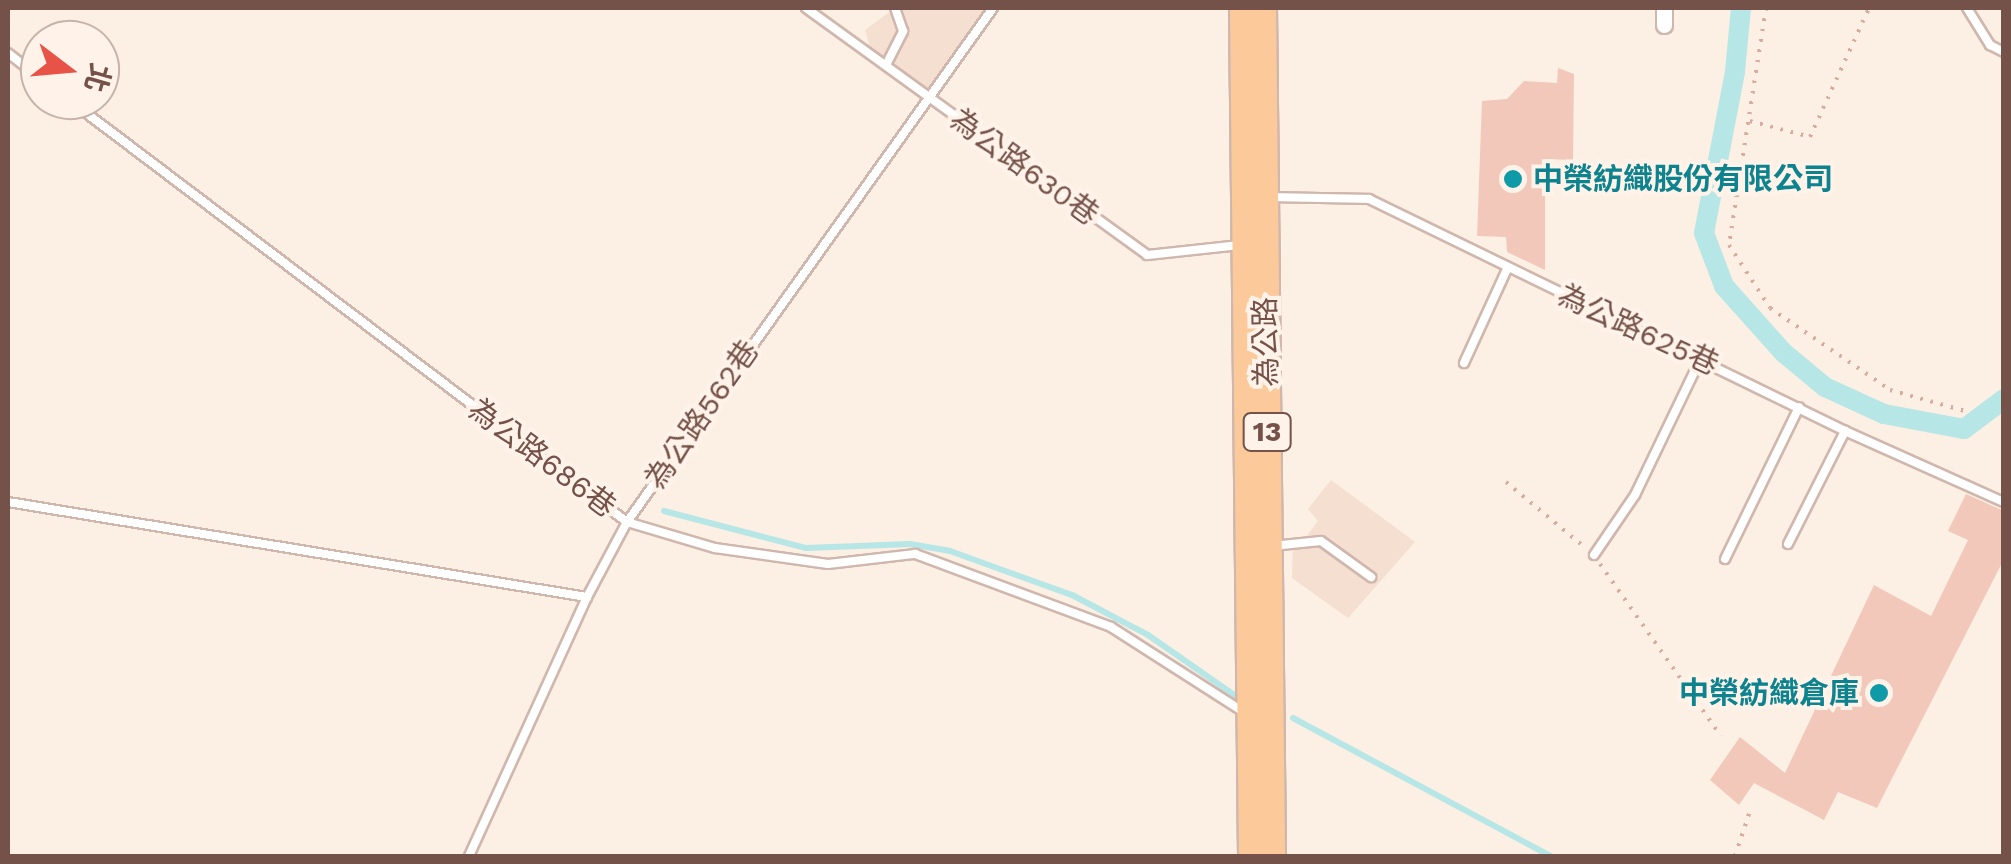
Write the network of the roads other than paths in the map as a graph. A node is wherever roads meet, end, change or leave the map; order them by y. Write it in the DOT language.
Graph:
graph roads {
  1 [pos="806,8"];
  2 [pos="895,8"];
  3 [pos="993,8"];
  4 [pos="1242,8"];
  5 [pos="1262,8"];
  6 [pos="1664,8"];
  7 [pos="1967,8"];
  8 [pos="1664,25"];
  9 [pos="2004,52"];
  10 [pos="886,64"];
  11 [pos="927,97"];
  12 [pos="95,120"];
  13 [pos="1255,196"];
  14 [pos="1254,244"];
  15 [pos="1508,269"];
  16 [pos="1700,360"];
  17 [pos="1464,363"];
  18 [pos="1799,407"];
  19 [pos="1845,431"];
  20 [pos="8,502"];
  21 [pos="2004,502"];
  22 [pos="626,522"];
  23 [pos="1788,544"];
  24 [pos="1268,546"];
  25 [pos="1594,556"];
  26 [pos="1725,559"];
  27 [pos="1370,577"];
  28 [pos="587,597"];
  29 [pos="1260,717"];
  30 [pos="469,856"];
  31 [pos="1251,856"];
  32 [pos="1272,856"];
  1 -- 10 [label="lane, 為公路630巷"];
  2 -- 10 [label="lane"];
  3 -- 11 [label="lane, 為公路562巷"];
  4 -- 13 [label="main road, 為公路 / 13"];
  5 -- 13 [label="main road, 為公路 / 13"];
  6 -- 8 [label="street"];
  7 -- 9 [label="lane"];
  10 -- 11 [label="lane, 為公路630巷"];
  11 -- 14 [label="lane, 為公路630巷"];
  11 -- 22 [label="lane, 為公路562巷"];
  12 -- 22 [label="lane, 為公路686巷"];
  13 -- 14 [label="main road, 為公路 / 13"];
  13 -- 15 [label="lane, 為公路625巷"];
  14 -- 24 [label="main road, 為公路 / 13"];
  14 -- 29 [label="main road, 為公路 / 13"];
  15 -- 16 [label="lane, 為公路625巷"];
  15 -- 17 [label="lane"];
  16 -- 18 [label="lane, 為公路625巷"];
  16 -- 25 [label="lane"];
  18 -- 19 [label="lane, 為公路625巷"];
  18 -- 26 [label="lane"];
  19 -- 21 [label="lane, 為公路625巷"];
  19 -- 23 [label="lane"];
  20 -- 28 [label="lane"];
  22 -- 28 [label="lane, 為公路562巷"];
  22 -- 29 [label="lane, 為公路686巷"];
  24 -- 27 [label="lane"];
  24 -- 29 [label="main road, 為公路 / 13"];
  28 -- 30 [label="lane, 為公路562巷"];
  29 -- 31 [label="main road, 為公路 / 13"];
  29 -- 32 [label="main road, 為公路 / 13"];
}
